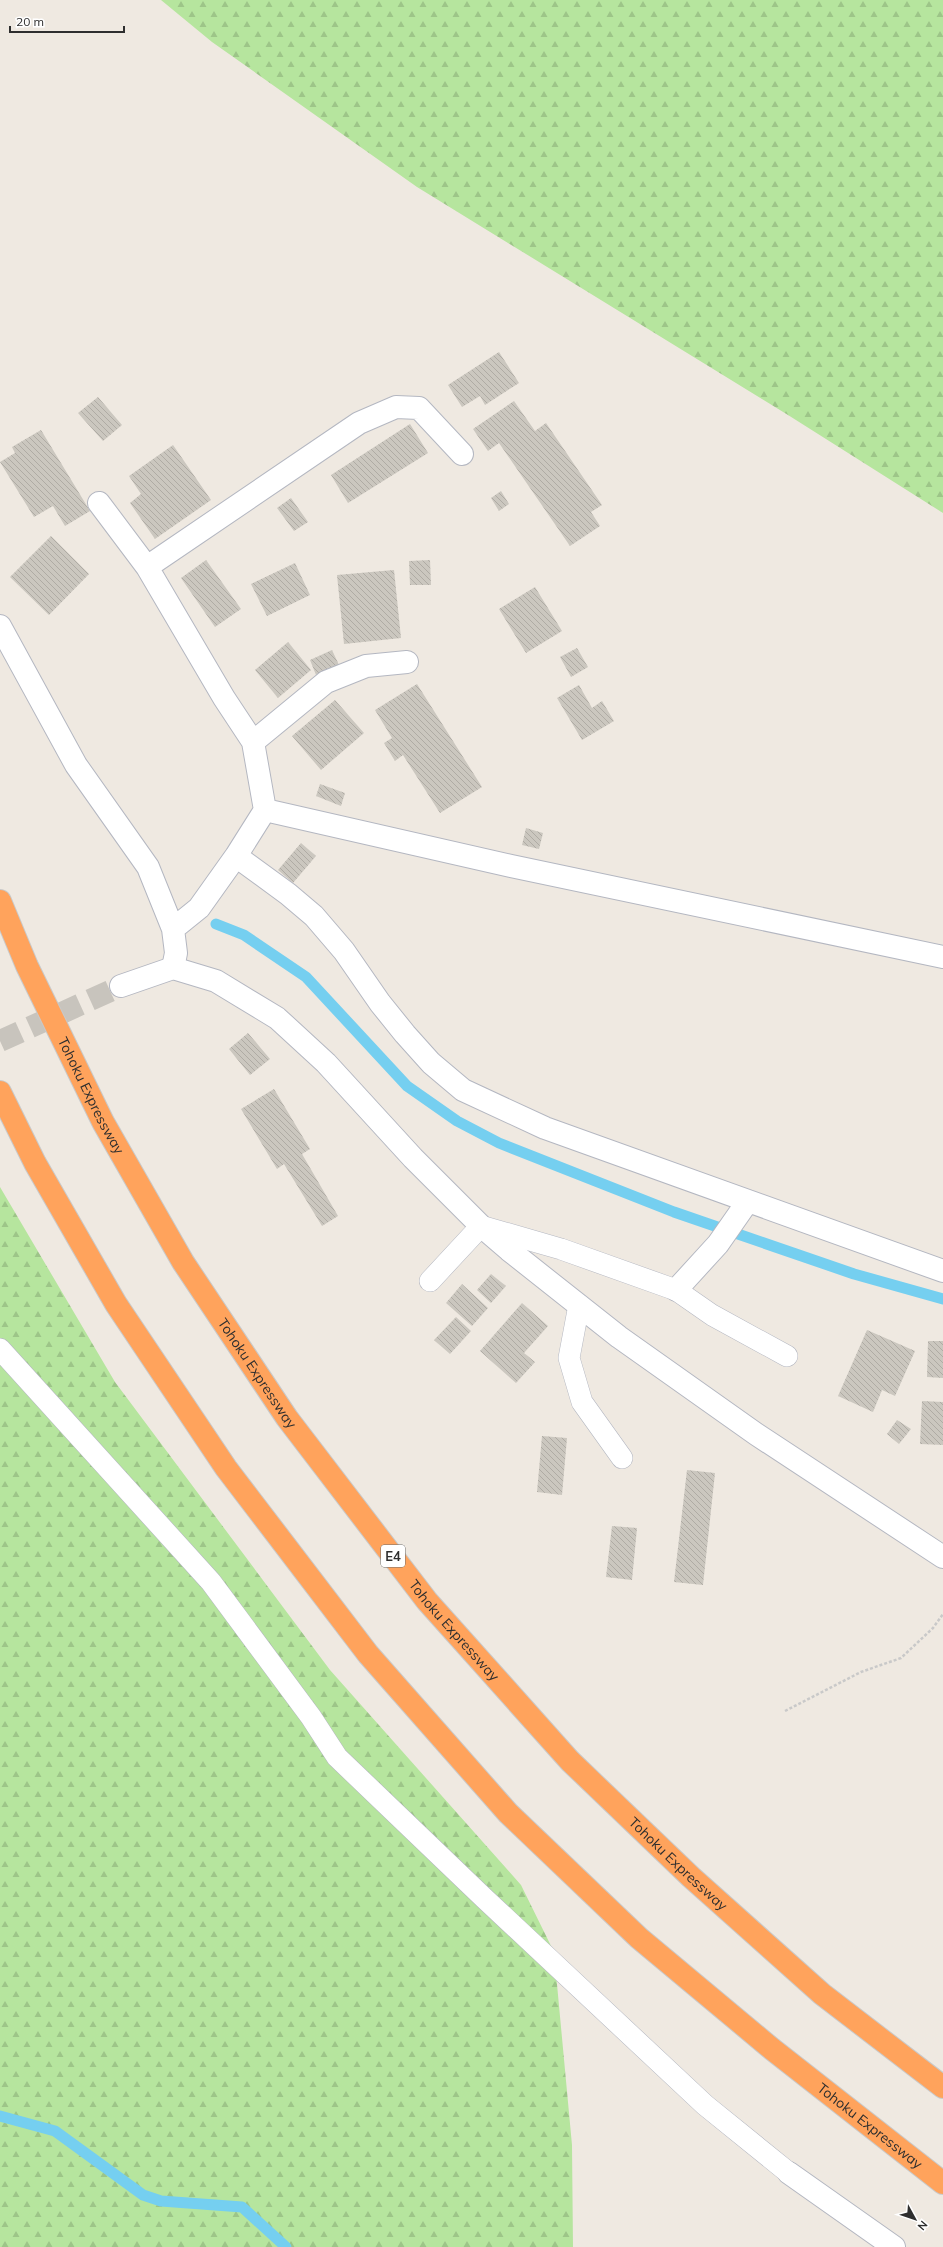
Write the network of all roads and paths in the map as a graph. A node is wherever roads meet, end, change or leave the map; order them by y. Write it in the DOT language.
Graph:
graph roads {
  1 [pos="462,454"];
  2 [pos="99,502"];
  3 [pos="147,566"];
  4 [pos="0,626"];
  5 [pos="407,662"];
  6 [pos="253,742"];
  7 [pos="265,810"];
  8 [pos="236,856"];
  9 [pos="0,901"];
  10 [pos="173,929"];
  11 [pos="943,957"];
  12 [pos="173,968"];
  13 [pos="121,986"];
  14 [pos="0,1092"];
  15 [pos="748,1201"];
  16 [pos="481,1226"];
  17 [pos="943,1271"];
  18 [pos="430,1281"];
  19 [pos="676,1290"];
  20 [pos="579,1305"];
  21 [pos="0,1349"];
  22 [pos="787,1356"];
  23 [pos="622,1458"];
  24 [pos="943,1557"];
  25 [pos="943,1614"];
  26 [pos="785,1711"];
  27 [pos="943,2087"];
  28 [pos="789,2173"];
  29 [pos="943,2183"];
  30 [pos="894,2247"];
  1 -- 3 [label="street"];
  2 -- 3 [label="street"];
  3 -- 6 [label="street"];
  4 -- 10 [label="street"];
  5 -- 6 [label="street"];
  6 -- 7 [label="street"];
  7 -- 8 [label="street"];
  7 -- 11 [label="street"];
  8 -- 10 [label="street"];
  8 -- 15 [label="street"];
  9 -- 27 [label="highway, Tohoku Expressway / E4"];
  10 -- 12 [label="street"];
  12 -- 13 [label="street"];
  12 -- 16 [label="street"];
  14 -- 29 [label="highway, Tohoku Expressway"];
  15 -- 17 [label="street"];
  15 -- 19 [label="street"];
  16 -- 18 [label="lane"];
  16 -- 19 [label="lane"];
  16 -- 20 [label="street"];
  19 -- 22 [label="lane"];
  20 -- 23 [label="lane"];
  20 -- 24 [label="street"];
  21 -- 28 [label="lane"];
  25 -- 26 [label="path"];
  28 -- 30 [label="street"];
}
